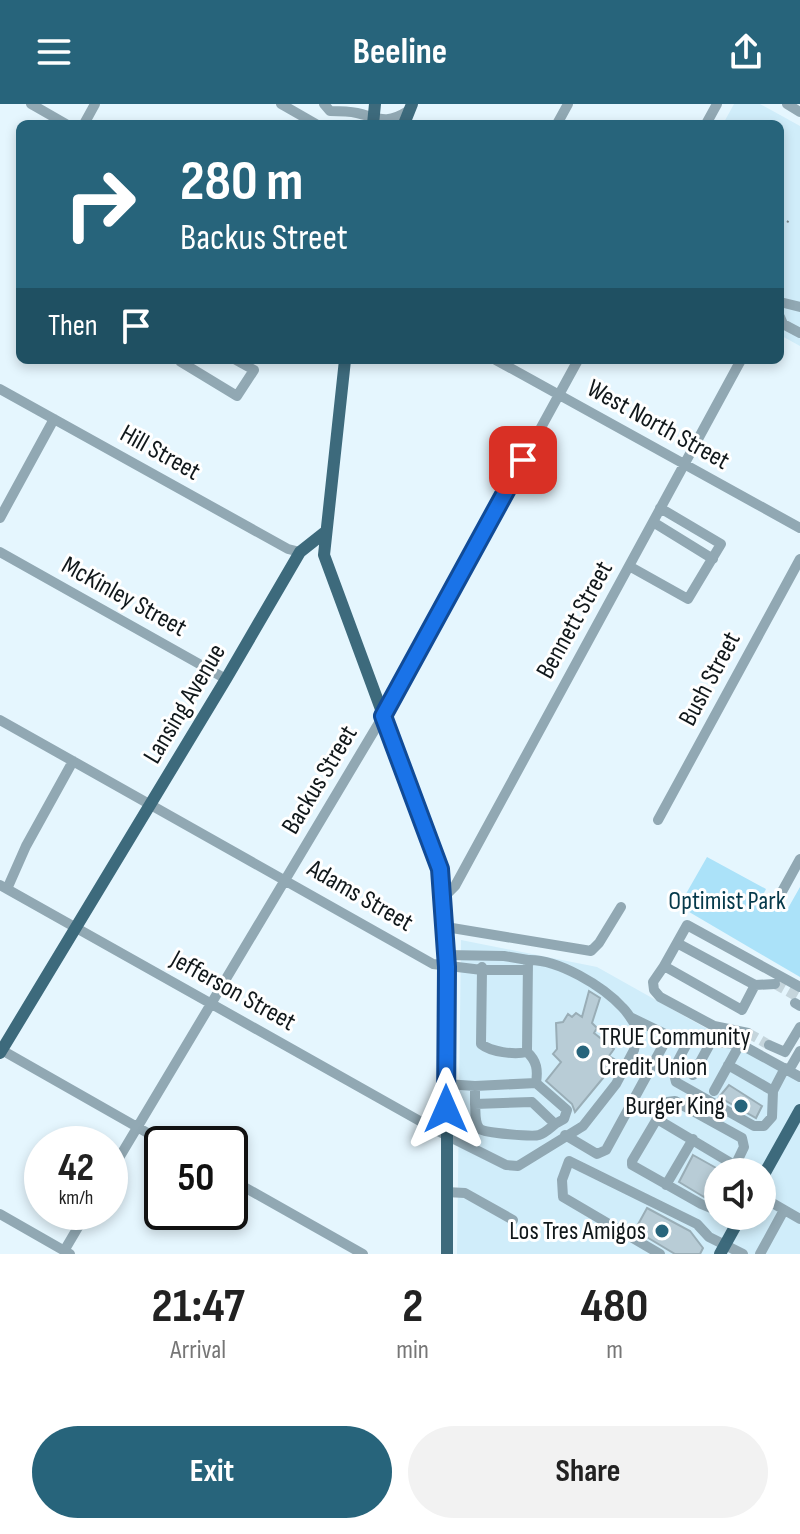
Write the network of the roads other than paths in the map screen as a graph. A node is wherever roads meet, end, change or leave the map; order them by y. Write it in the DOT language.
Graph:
graph roads {
  1 [pos="31,104"];
  2 [pos="281,104"];
  3 [pos="324,104"];
  4 [pos="787,104"];
  5 [pos="349,108"];
  6 [pos="800,112"];
  7 [pos="408,113"];
  8 [pos="59,120"];
  9 [pos="309,120"];
  10 [pos="370,120"];
  11 [pos="388,120"];
  12 [pos="184,364"];
  13 [pos="243,364"];
  14 [pos="345,364"];
  15 [pos="503,364"];
  16 [pos="576,364"];
  17 [pos="739,364"];
  18 [pos="0,389"];
  19 [pos="559,395"];
  20 [pos="54,419"];
  21 [pos="685,464"];
  22 [pos="660,508"];
  23 [pos="0,518"];
  24 [pos="653,522"];
  25 [pos="800,528"];
  26 [pos="324,533"];
  27 [pos="0,552"];
  28 [pos="300,552"];
  29 [pos="713,559"];
  30 [pos="800,559"];
  31 [pos="629,566"];
  32 [pos="226,679"];
  33 [pos="383,716"];
  34 [pos="0,720"];
  35 [pos="73,761"];
  36 [pos="150,804"];
  37 [pos="658,820"];
  38 [pos="800,859"];
  39 [pos="286,879"];
  40 [pos="4,887"];
  41 [pos="444,897"];
  42 [pos="779,897"];
  43 [pos="621,907"];
  44 [pos="75,926"];
  45 [pos="446,927"];
  46 [pos="677,943"];
  47 [pos="483,957"];
  48 [pos="750,959"];
  49 [pos="447,961"];
  50 [pos="528,965"];
  51 [pos="662,969"];
  52 [pos="482,970"];
  53 [pos="741,977"];
  54 [pos="799,998"];
  55 [pos="211,1004"];
  56 [pos="629,1016"];
  57 [pos="800,1018"];
  58 [pos="800,1027"];
  59 [pos="750,1031"];
  60 [pos="711,1042"];
  61 [pos="740,1044"];
  62 [pos="1,1051"];
  63 [pos="800,1051"];
  64 [pos="527,1052"];
  65 [pos="728,1065"];
  66 [pos="787,1069"];
  67 [pos="693,1075"];
  68 [pos="800,1077"];
  69 [pos="536,1083"];
  70 [pos="446,1084"];
  71 [pos="475,1086"];
  72 [pos="714,1091"];
  73 [pos="773,1091"];
  74 [pos="475,1104"];
  75 [pos="800,1110"];
  76 [pos="657,1119"];
  77 [pos="555,1124"];
  78 [pos="137,1127"];
  79 [pos="144,1131"];
  80 [pos="446,1133"];
  81 [pos="565,1135"];
  82 [pos="693,1139"];
  83 [pos="128,1142"];
  84 [pos="721,1158"];
  85 [pos="741,1158"];
  86 [pos="773,1158"];
  87 [pos="666,1185"];
  88 [pos="248,1189"];
  89 [pos="446,1192"];
  90 [pos="704,1201"];
  91 [pos="776,1205"];
  92 [pos="784,1210"];
  93 [pos="0,1214"];
  94 [pos="800,1219"];
  95 [pos="513,1220"];
  96 [pos="78,1230"];
  97 [pos="730,1230"];
  98 [pos="723,1249"];
  99 [pos="67,1252"];
  100 [pos="363,1254"];
  101 [pos="447,1254"];
  102 [pos="660,1254"];
  103 [pos="743,1254"];
  104 [pos="760,1254"];
  1 -- 8 [label="street"];
  2 -- 9 [label="street"];
  3 -- 5 [label="street"];
  4 -- 6 [label="street"];
  5 -- 10 [label="street"];
  7 -- 11 [label="street"];
  12 -- 13 [label="street"];
  14 -- 26 [label="main road"];
  15 -- 19 [label="street, West North Street"];
  16 -- 19 [label="street, Backus Street"];
  17 -- 21 [label="street, Bennett Street"];
  18 -- 20 [label="street, Hill Street"];
  19 -- 21 [label="street, West North Street"];
  19 -- 33 [label="street, Backus Street"];
  20 -- 23 [label="street"];
  20 -- 28 [label="street, Hill Street"];
  21 -- 22 [label="street, Bennett Street"];
  21 -- 25 [label="street, West North Street"];
  22 -- 24 [label="street, Bennett Street"];
  22 -- 29 [label="street"];
  24 -- 29 [label="street"];
  24 -- 31 [label="street, Bennett Street"];
  26 -- 28 [label="main road, Lansing Avenue"];
  26 -- 33 [label="main road"];
  27 -- 32 [label="street, McKinley Street"];
  28 -- 32 [label="main road, Lansing Avenue"];
  29 -- 31 [label="street"];
  30 -- 37 [label="street, Bush Street"];
  31 -- 41 [label="street, Bennett Street"];
  32 -- 36 [label="main road, Lansing Avenue"];
  33 -- 39 [label="street, Backus Street"];
  33 -- 41 [label="main road"];
  34 -- 35 [label="street, Adams Street"];
  35 -- 36 [label="street, Adams Street"];
  35 -- 40 [label="street"];
  36 -- 39 [label="street, Adams Street"];
  36 -- 44 [label="main road, Lansing Avenue"];
  38 -- 42 [label="street"];
  39 -- 49 [label="street, Adams Street"];
  39 -- 55 [label="street, Backus Street"];
  40 -- 44 [label="street, Jefferson Street"];
  41 -- 45 [label="main road"];
  43 -- 45 [label="street"];
  44 -- 55 [label="street, Jefferson Street"];
  44 -- 62 [label="main road, Lansing Avenue"];
  45 -- 49 [label="main road"];
  46 -- 48 [label="street"];
  46 -- 51 [label="street"];
  46 -- 53 [label="street"];
  47 -- 49 [label="street"];
  47 -- 50 [label="street"];
  47 -- 52 [label="street"];
  48 -- 53 [label="street"];
  48 -- 54 [label="street"];
  49 -- 52 [label="street"];
  49 -- 70 [label="main road"];
  50 -- 52 [label="street"];
  50 -- 56 [label="street"];
  50 -- 64 [label="street"];
  51 -- 53 [label="street"];
  51 -- 59 [label="street"];
  52 -- 64 [label="street"];
  55 -- 78 [label="street, Backus Street"];
  55 -- 80 [label="street, Jefferson Street"];
  56 -- 81 [label="street"];
  56 -- 81 [label="street"];
  57 -- 58 [label="street"];
  60 -- 61 [label="street"];
  60 -- 67 [label="street"];
  60 -- 73 [label="street"];
  61 -- 65 [label="street"];
  61 -- 66 [label="street"];
  62 -- 78 [label="street"];
  63 -- 66 [label="street"];
  64 -- 69 [label="street"];
  65 -- 72 [label="street"];
  65 -- 73 [label="street"];
  66 -- 68 [label="street"];
  66 -- 73 [label="street"];
  69 -- 71 [label="street"];
  69 -- 77 [label="street"];
  70 -- 71 [label="street"];
  70 -- 80 [label="main road"];
  71 -- 74 [label="street"];
  74 -- 77 [label="street"];
  74 -- 77 [label="street"];
  75 -- 86 [label="main road"];
  76 -- 82 [label="street"];
  76 -- 85 [label="street"];
  76 -- 87 [label="street"];
  78 -- 79 [label="street"];
  78 -- 83 [label="street, Backus Street"];
  80 -- 81 [label="street, Jefferson Street"];
  80 -- 89 [label="main road"];
  82 -- 84 [label="street"];
  82 -- 87 [label="street"];
  87 -- 90 [label="street"];
  88 -- 100 [label="street"];
  89 -- 95 [label="street"];
  89 -- 101 [label="main road"];
  91 -- 92 [label="street"];
  92 -- 94 [label="street"];
  92 -- 104 [label="street"];
  93 -- 99 [label="street"];
  96 -- 99 [label="street"];
  97 -- 98 [label="main road"];
  98 -- 102 [label="street"];
  98 -- 103 [label="street"];
}
